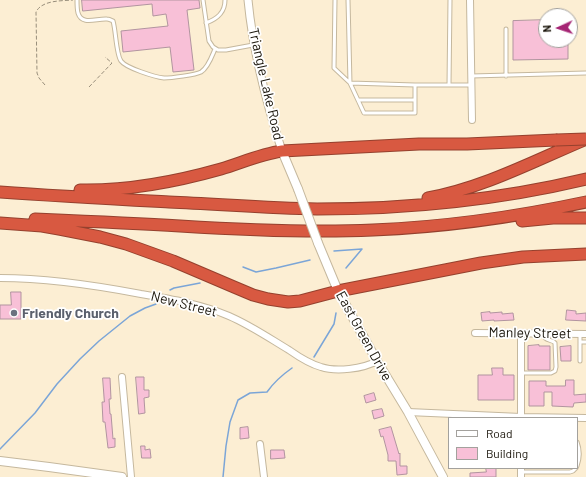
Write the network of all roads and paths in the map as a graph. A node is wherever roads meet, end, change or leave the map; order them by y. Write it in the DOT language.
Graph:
graph roads {
  1 [pos="73,0"];
  2 [pos="77,0"];
  3 [pos="203,0"];
  4 [pos="224,0"];
  5 [pos="248,0"];
  6 [pos="335,0"];
  7 [pos="348,0"];
  8 [pos="450,0"];
  9 [pos="470,0"];
  10 [pos="206,23"];
  11 [pos="506,29"];
  12 [pos="255,44"];
  13 [pos="215,49"];
  14 [pos="105,57"];
  15 [pos="586,73"];
  16 [pos="471,76"];
  17 [pos="506,76"];
  18 [pos="350,83"];
  19 [pos="471,84"];
  20 [pos="45,85"];
  21 [pos="415,85"];
  22 [pos="449,85"];
  23 [pos="89,87"];
  24 [pos="358,100"];
  25 [pos="415,100"];
  26 [pos="472,120"];
  27 [pos="586,139"];
  28 [pos="282,151"];
  29 [pos="586,179"];
  30 [pos="298,189"];
  31 [pos="2,192"];
  32 [pos="586,202"];
  33 [pos="357,208"];
  34 [pos="0,217"];
  35 [pos="586,218"];
  36 [pos="0,223"];
  37 [pos="414,228"];
  38 [pos="586,254"];
  39 [pos="0,278"];
  40 [pos="338,291"];
  41 [pos="475,332"];
  42 [pos="521,333"];
  43 [pos="544,333"];
  44 [pos="583,334"];
  45 [pos="580,342"];
  46 [pos="586,342"];
  47 [pos="580,361"];
  48 [pos="377,362"];
  49 [pos="521,373"];
  50 [pos="122,377"];
  51 [pos="408,412"];
  52 [pos="502,417"];
  53 [pos="521,417"];
  54 [pos="260,444"];
  55 [pos="578,445"];
  56 [pos="578,460"];
  57 [pos="0,461"];
  58 [pos="574,469"];
  59 [pos="520,472"];
  60 [pos="122,477"];
  61 [pos="131,477"];
  62 [pos="264,477"];
  63 [pos="443,477"];
  1 -- 20 [label="path"];
  2 -- 13 [label="lane"];
  3 -- 10 [label="lane"];
  4 -- 10 [label="lane"];
  5 -- 12 [label="street, Triangle Lake Road"];
  6 -- 18 [label="lane"];
  7 -- 18 [label="lane"];
  8 -- 22 [label="lane"];
  9 -- 16 [label="street"];
  10 -- 13 [label="lane"];
  11 -- 17 [label="lane"];
  12 -- 13 [label="lane"];
  12 -- 28 [label="street, Triangle Lake Road"];
  14 -- 23 [label="path"];
  15 -- 17 [label="lane"];
  16 -- 17 [label="lane"];
  16 -- 19 [label="street"];
  18 -- 21 [label="lane"];
  18 -- 24 [label="lane"];
  19 -- 22 [label="lane"];
  19 -- 26 [label="street"];
  21 -- 22 [label="lane"];
  21 -- 25 [label="lane"];
  24 -- 25 [label="lane"];
  24 -- 25 [label="lane"];
  27 -- 28 [label="highway, bridge"];
  27 -- 33 [label="highway"];
  28 -- 30 [label="main road, Triangle Lake Road"];
  28 -- 31 [label="highway"];
  29 -- 33 [label="highway"];
  30 -- 40 [label="main road, East Green Drive, bridge"];
  31 -- 33 [label="highway"];
  32 -- 37 [label="highway"];
  34 -- 37 [label="highway"];
  35 -- 37 [label="highway"];
  36 -- 40 [label="highway"];
  38 -- 40 [label="highway"];
  39 -- 48 [label="street, New Street"];
  40 -- 48 [label="main road, East Green Drive"];
  41 -- 42 [label="street, Manley Street"];
  42 -- 43 [label="street, Manley Street"];
  42 -- 49 [label="street"];
  43 -- 44 [label="street, Manley Street"];
  43 -- 49 [label="lane"];
  44 -- 45 [label="lane"];
  45 -- 46 [label="lane"];
  45 -- 47 [label="lane"];
  48 -- 51 [label="main road, East Green Drive"];
  49 -- 53 [label="street"];
  50 -- 61 [label="street"];
  51 -- 52 [label="street"];
  51 -- 63 [label="main road, East Green Drive"];
  54 -- 62 [label="street"];
  55 -- 56 [label="lane"];
  57 -- 60 [label="main road"];
  58 -- 59 [label="lane"];
}
